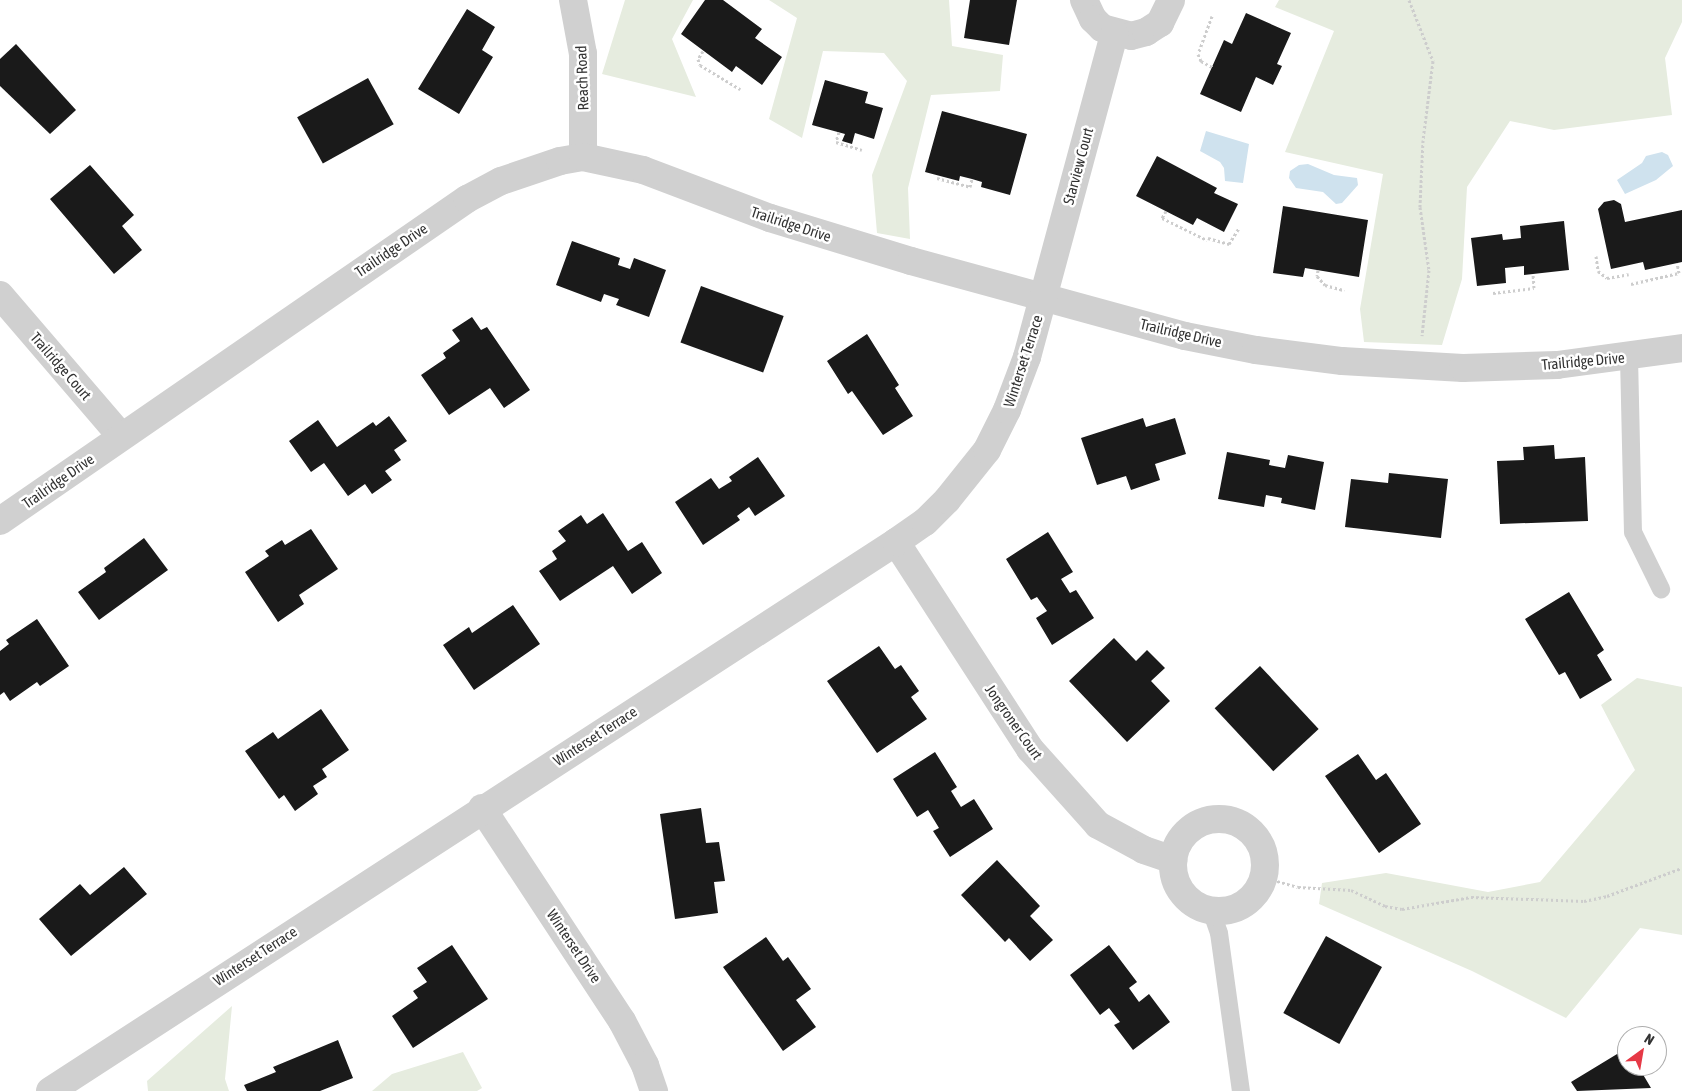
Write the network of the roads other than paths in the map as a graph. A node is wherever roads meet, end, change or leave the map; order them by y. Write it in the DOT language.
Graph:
graph roads {
  1 [pos="573,0"];
  2 [pos="1084,0"];
  3 [pos="1171,0"];
  4 [pos="1114,34"];
  5 [pos="583,158"];
  6 [pos="0,295"];
  7 [pos="1042,298"];
  8 [pos="1682,348"];
  9 [pos="1629,357"];
  10 [pos="121,436"];
  11 [pos="0,521"];
  12 [pos="896,542"];
  13 [pos="1661,590"];
  14 [pos="482,808"];
  15 [pos="1173,860"];
  16 [pos="1211,910"];
  17 [pos="50,1091"];
  18 [pos="654,1091"];
  19 [pos="1241,1091"];
  1 -- 5 [label="street, Reach Road"];
  2 -- 4 [label="street"];
  3 -- 4 [label="street"];
  4 -- 7 [label="street, Starview Court"];
  5 -- 7 [label="street, Trailridge Drive"];
  5 -- 10 [label="street, Trailridge Drive"];
  6 -- 10 [label="street, Trailridge Court"];
  7 -- 9 [label="street, Trailridge Drive"];
  7 -- 12 [label="street, Winterset Terrace"];
  8 -- 9 [label="street, Trailridge Drive"];
  9 -- 13 [label="lane"];
  10 -- 11 [label="street, Trailridge Drive"];
  12 -- 14 [label="street, Winterset Terrace"];
  12 -- 15 [label="street, Jongroner Court"];
  14 -- 17 [label="street, Winterset Terrace"];
  14 -- 18 [label="street, Winterset Drive"];
  15 -- 16 [label="street"];
  15 -- 16 [label="street"];
  16 -- 19 [label="lane"];
}
